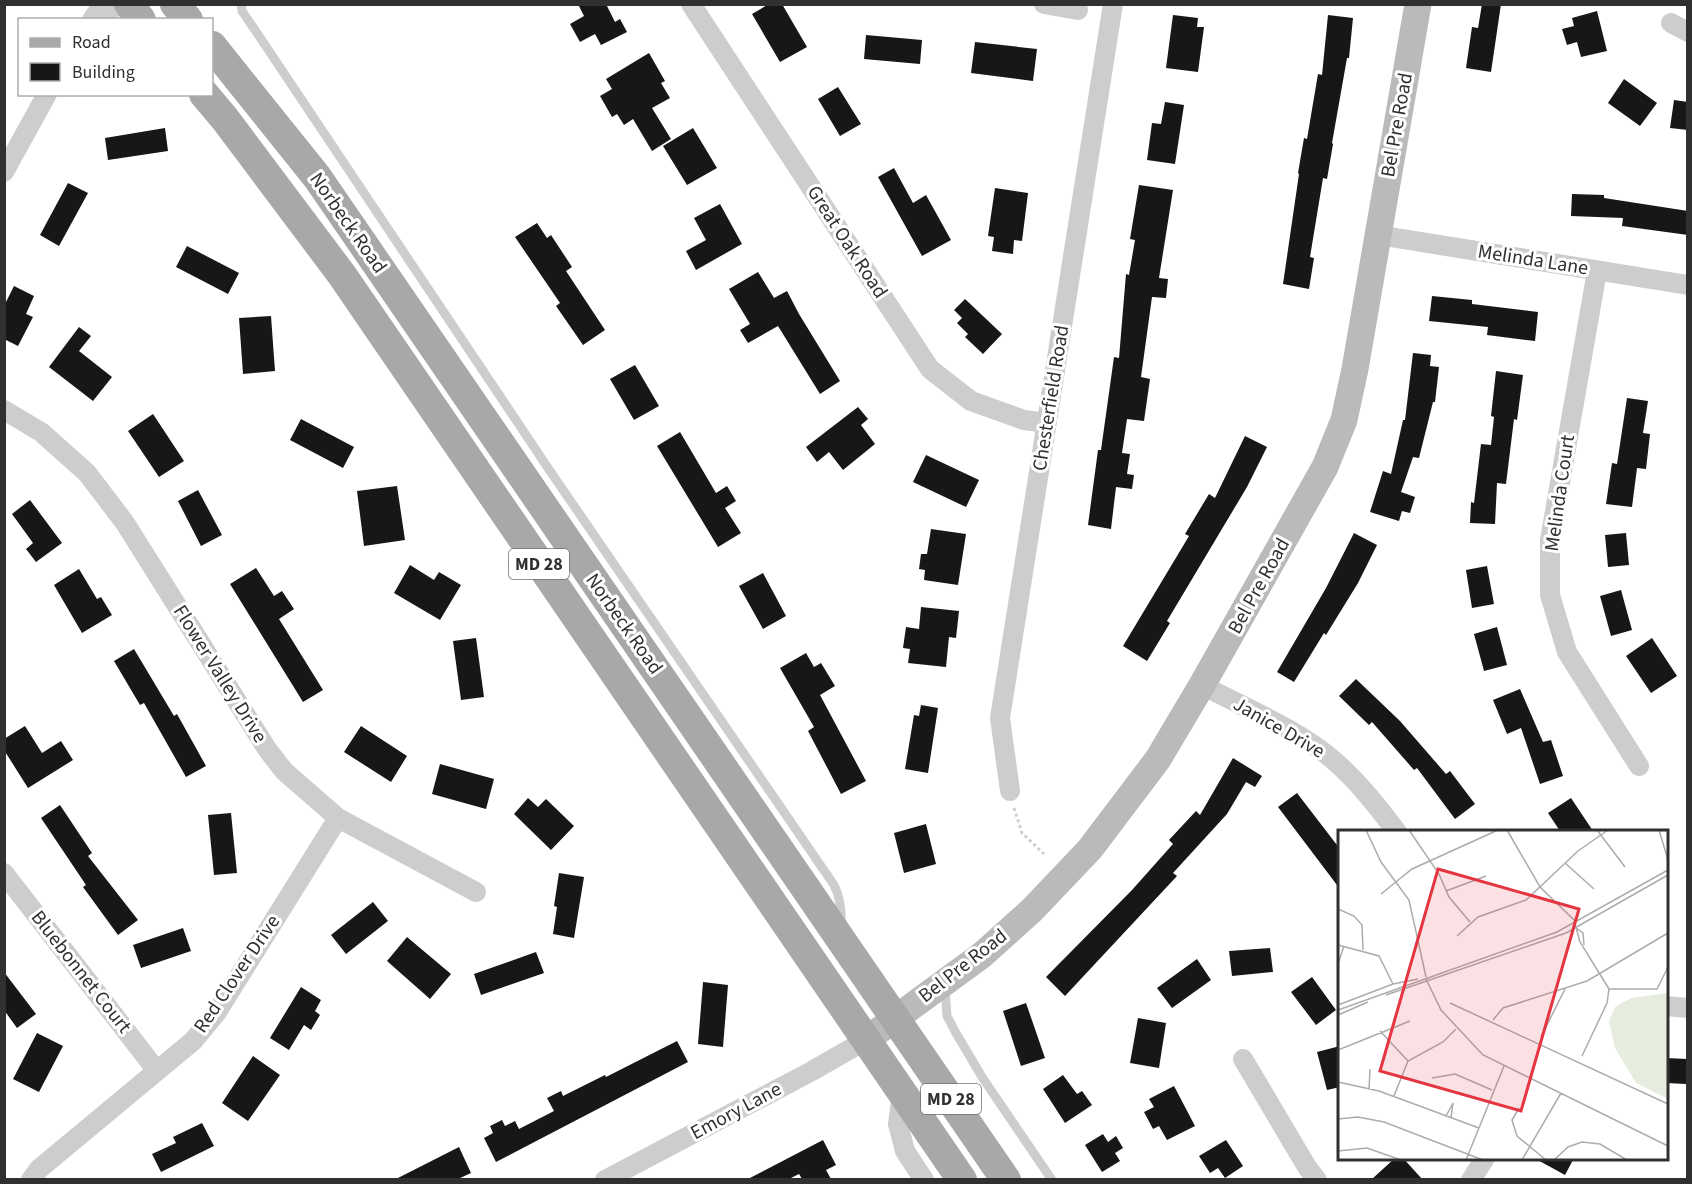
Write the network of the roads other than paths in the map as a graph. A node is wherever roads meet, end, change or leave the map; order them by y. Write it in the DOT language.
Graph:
graph roads {
  1 [pos="127,4"];
  2 [pos="175,4"];
  3 [pos="241,4"];
  4 [pos="691,4"];
  5 [pos="1044,4"];
  6 [pos="1113,4"];
  7 [pos="1418,4"];
  8 [pos="1078,10"];
  9 [pos="93,18"];
  10 [pos="139,18"];
  11 [pos="186,18"];
  12 [pos="213,47"];
  13 [pos="46,96"];
  14 [pos="206,96"];
  15 [pos="4,172"];
  16 [pos="1378,235"];
  17 [pos="1597,271"];
  18 [pos="1688,285"];
  19 [pos="4,410"];
  20 [pos="1047,423"];
  21 [pos="1202,685"];
  22 [pos="1639,766"];
  23 [pos="1010,791"];
  24 [pos="338,818"];
  25 [pos="1396,830"];
  26 [pos="4,873"];
  27 [pos="476,892"];
  28 [pos="840,938"];
  29 [pos="945,982"];
  30 [pos="1668,1006"];
  31 [pos="1688,1008"];
  32 [pos="895,1019"];
  33 [pos="866,1040"];
  34 [pos="1243,1059"];
  35 [pos="157,1071"];
  36 [pos="902,1093"];
  37 [pos="1484,1160"];
  38 [pos="31,1179"];
  39 [pos="605,1179"];
  40 [pos="924,1179"];
  41 [pos="962,1179"];
  42 [pos="1006,1179"];
  43 [pos="1052,1179"];
  44 [pos="1317,1179"];
  45 [pos="1471,1179"];
  1 -- 9 [label="street"];
  1 -- 10 [label="main road"];
  2 -- 11 [label="main road"];
  3 -- 28 [label="lane"];
  4 -- 20 [label="street, Great Oak Road"];
  5 -- 8 [label="street"];
  6 -- 20 [label="street, Chesterfield Road"];
  7 -- 16 [label="main road, Bel Pre Road"];
  12 -- 28 [label="main road, Norbeck Road / MD 28"];
  13 -- 15 [label="street"];
  14 -- 33 [label="main road, Norbeck Road / MD 28"];
  16 -- 17 [label="street, Melinda Lane"];
  16 -- 21 [label="main road, Bel Pre Road"];
  17 -- 18 [label="street, Melinda Lane"];
  17 -- 22 [label="street, Melinda Court"];
  19 -- 24 [label="street, Flower Valley Drive"];
  20 -- 23 [label="street, Chesterfield Road"];
  21 -- 25 [label="street, Janice Drive"];
  21 -- 29 [label="main road, Bel Pre Road"];
  24 -- 27 [label="street, Flower Valley Drive"];
  24 -- 35 [label="street, Red Clover Drive"];
  26 -- 35 [label="street, Bluebonnet Court"];
  28 -- 32 [label="main road, Norbeck Road / MD 28"];
  29 -- 32 [label="main road, Bel Pre Road"];
  29 -- 43 [label="lane"];
  30 -- 31 [label="street"];
  32 -- 33 [label="main road, Bel Pre Road"];
  32 -- 42 [label="main road, Norbeck Road / MD 28"];
  33 -- 36 [label="main road, Norbeck Road / MD 28"];
  33 -- 39 [label="street, Emory Lane"];
  34 -- 44 [label="street"];
  35 -- 38 [label="street, Red Clover Drive"];
  36 -- 40 [label="street"];
  36 -- 41 [label="main road, Norbeck Road / MD 28"];
  37 -- 45 [label="street"];
}
